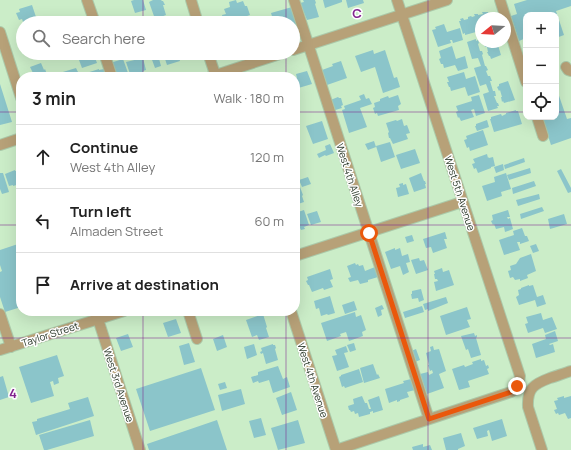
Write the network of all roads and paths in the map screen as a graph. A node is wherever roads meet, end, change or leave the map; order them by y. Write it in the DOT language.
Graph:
graph roads {
  1 [pos="87,0"];
  2 [pos="191,0"];
  3 [pos="294,0"];
  4 [pos="397,0"];
  5 [pos="446,0"];
  6 [pos="500,0"];
  7 [pos="401,15"];
  8 [pos="93,16"];
  9 [pos="196,16"];
  10 [pos="299,16"];
  11 [pos="300,19"];
  12 [pos="0,32"];
  13 [pos="308,45"];
  14 [pos="300,48"];
  15 [pos="106,60"];
  16 [pos="210,60"];
  17 [pos="262,60"];
  18 [pos="110,72"];
  19 [pos="213,72"];
  20 [pos="226,72"];
  21 [pos="523,73"];
  22 [pos="16,82"];
  23 [pos="538,120"];
  24 [pos="543,136"];
  25 [pos="16,140"];
  26 [pos="0,145"];
  27 [pos="462,202"];
  28 [pos="369,233"];
  29 [pos="300,254"];
  30 [pos="0,314"];
  31 [pos="108,316"];
  32 [pos="190,316"];
  33 [pos="293,316"];
  34 [pos="98,319"];
  35 [pos="197,339"];
  36 [pos="11,347"];
  37 [pos="0,350"];
  38 [pos="571,371"];
  39 [pos="429,419"];
  40 [pos="140,450"];
  41 [pos="336,450"];
  42 [pos="542,450"];
  1 -- 8 [label="street"];
  2 -- 9 [label="street"];
  3 -- 10 [label="street, West 4th Alley"];
  4 -- 7 [label="street, West 5th Avenue"];
  5 -- 7 [label="street"];
  6 -- 21 [label="street"];
  7 -- 13 [label="street"];
  7 -- 27 [label="street, West 5th Avenue"];
  11 -- 13 [label="street, West 4th Alley"];
  12 -- 22 [label="street"];
  13 -- 14 [label="street"];
  13 -- 28 [label="street, West 4th Alley"];
  15 -- 18 [label="street"];
  16 -- 19 [label="street"];
  17 -- 20 [label="street"];
  23 -- 24 [label="street"];
  25 -- 26 [label="street"];
  27 -- 28 [label="street"];
  27 -- 39 [label="street, West 5th Avenue"];
  28 -- 29 [label="street"];
  28 -- 39 [label="street, West 4th Alley"];
  30 -- 36 [label="street"];
  31 -- 34 [label="street, Taylor Street"];
  32 -- 35 [label="street"];
  33 -- 41 [label="street, West 4th Avenue"];
  34 -- 36 [label="street, Taylor Street"];
  34 -- 40 [label="street, West 3rd Avenue"];
  36 -- 37 [label="street, Taylor Street"];
  38 -- 42 [label="street"];
  39 -- 41 [label="street"];
}
